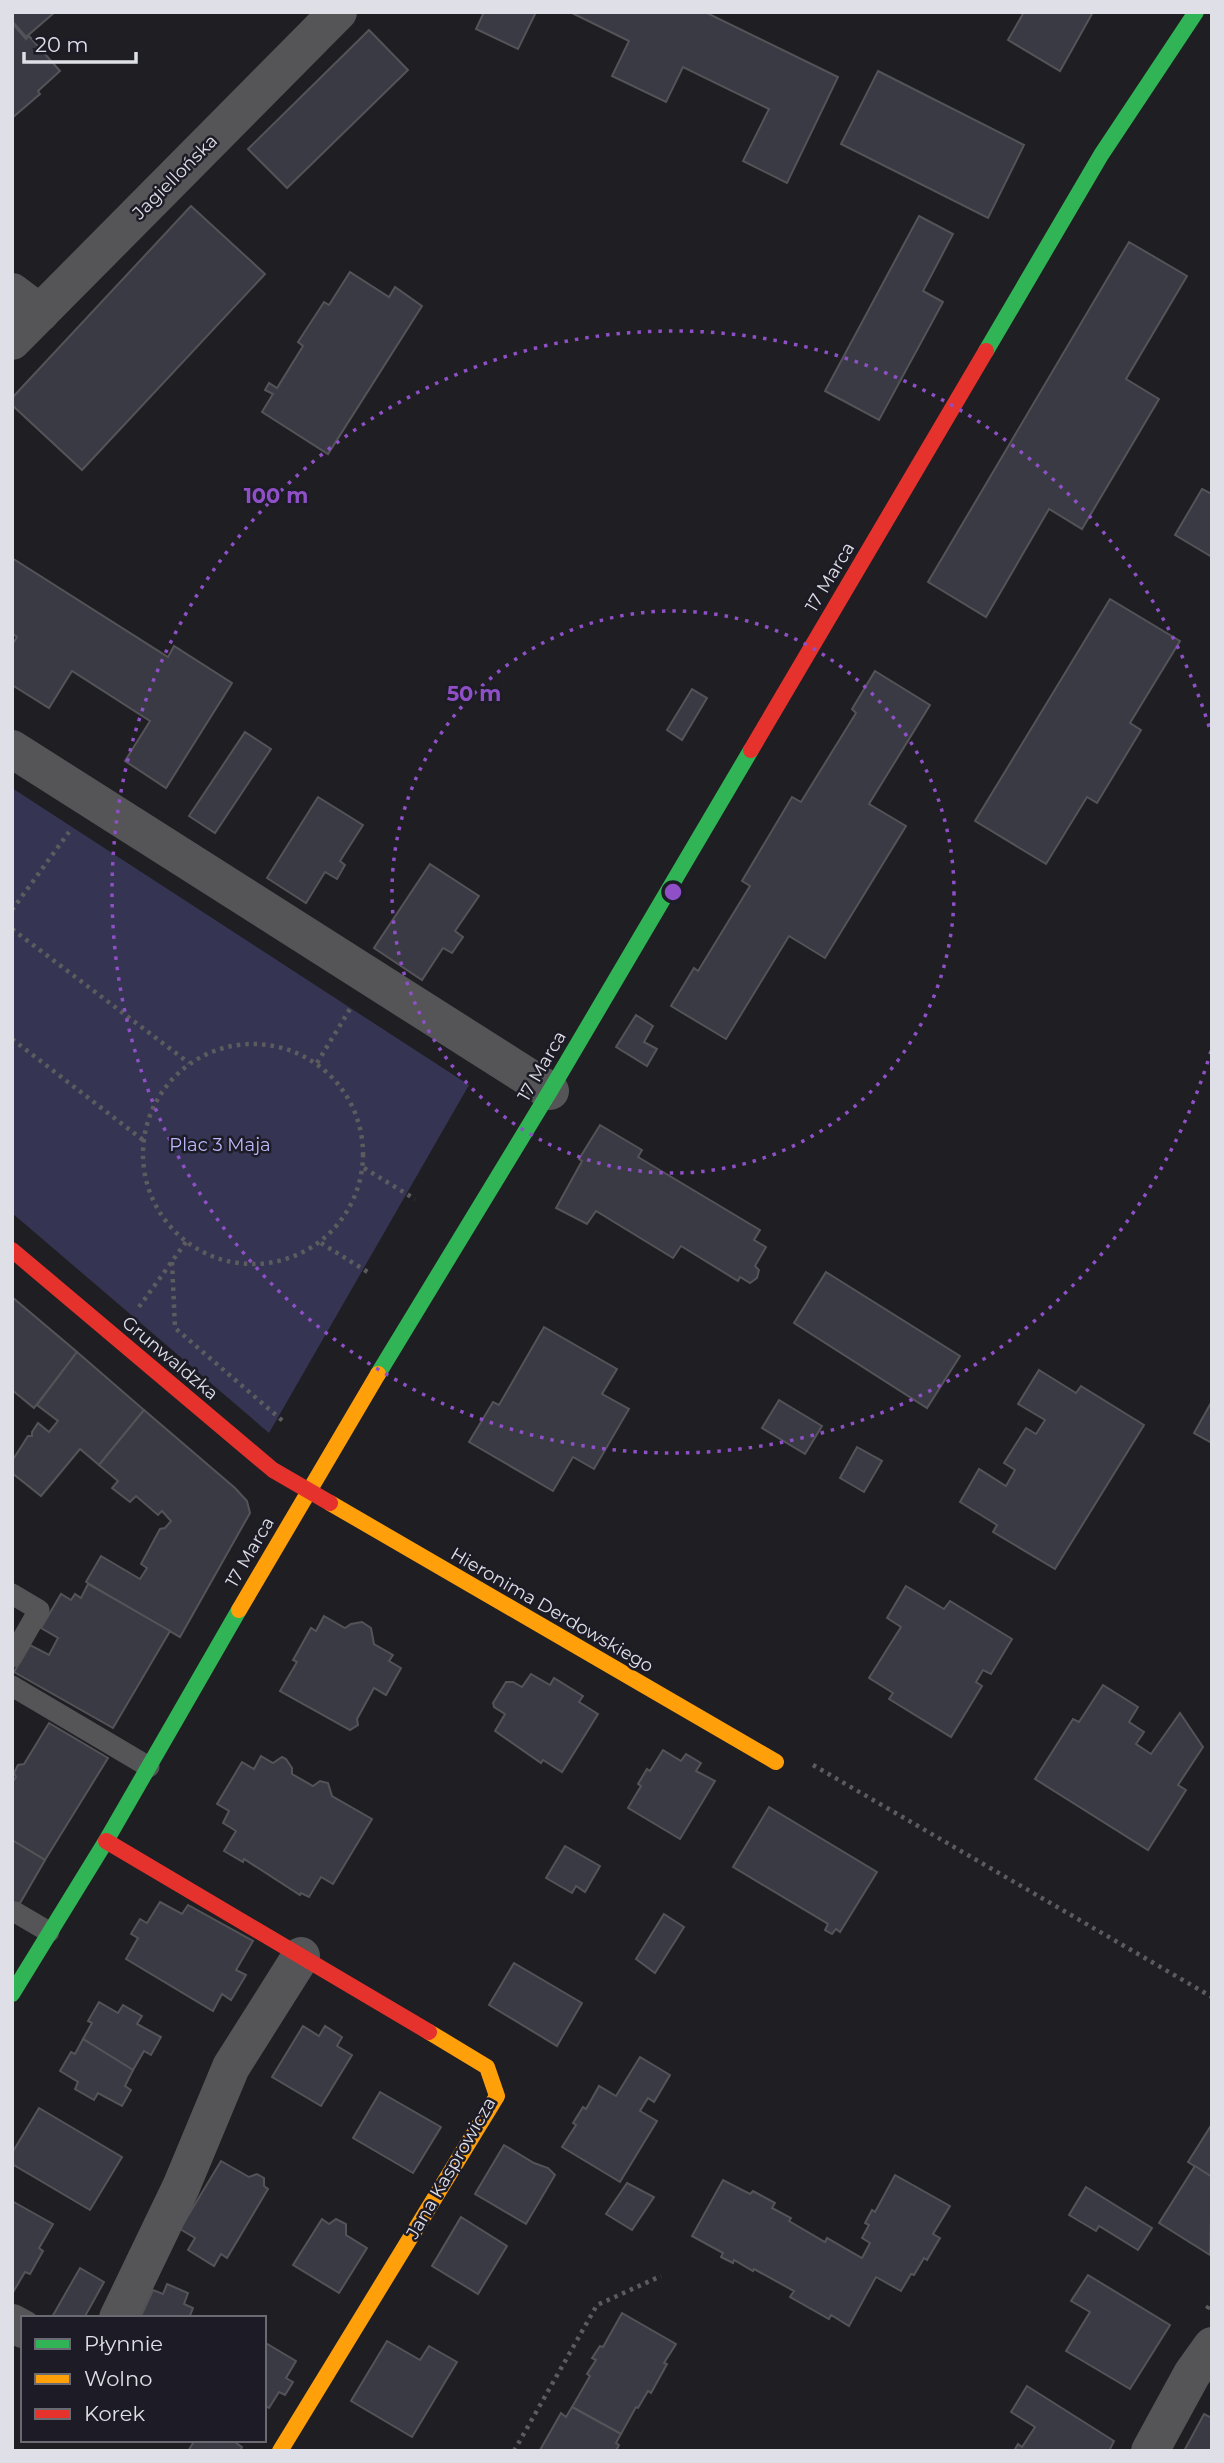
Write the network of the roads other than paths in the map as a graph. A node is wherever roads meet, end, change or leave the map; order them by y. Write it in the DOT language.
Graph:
graph roads {
  1 [pos="338,12"];
  2 [pos="1196,12"];
  3 [pos="26,303"];
  4 [pos="12,341"];
  5 [pos="12,749"];
  6 [pos="550,1091"];
  7 [pos="12,1250"];
  8 [pos="308,1490"];
  9 [pos="12,1594"];
  10 [pos="12,1657"];
  11 [pos="12,1686"];
  12 [pos="776,1762"];
  13 [pos="149,1767"];
  14 [pos="106,1841"];
  15 [pos="15,1912"];
  16 [pos="49,1932"];
  17 [pos="301,1956"];
  18 [pos="12,1994"];
  19 [pos="119,2316"];
  20 [pos="1212,2346"];
  21 [pos="280,2451"];
  22 [pos="1150,2451"];
  1 -- 3 [label="street, Jagiellońska"];
  2 -- 6 [label="street, 17 Marca"];
  3 -- 4 [label="street, Jagiellońska"];
  5 -- 6 [label="street"];
  6 -- 8 [label="street, 17 Marca"];
  7 -- 8 [label="street, Grunwaldzka"];
  8 -- 12 [label="street, Hieronima Derdowskiego"];
  8 -- 13 [label="street, 17 Marca"];
  9 -- 10 [label="lane"];
  11 -- 13 [label="lane"];
  13 -- 14 [label="street, 17 Marca"];
  14 -- 16 [label="street, 17 Marca"];
  14 -- 17 [label="street, Jana Kasprowicza"];
  15 -- 16 [label="lane"];
  16 -- 18 [label="street, 17 Marca"];
  17 -- 19 [label="street"];
  17 -- 21 [label="street, Jana Kasprowicza"];
  20 -- 22 [label="street"];
}
